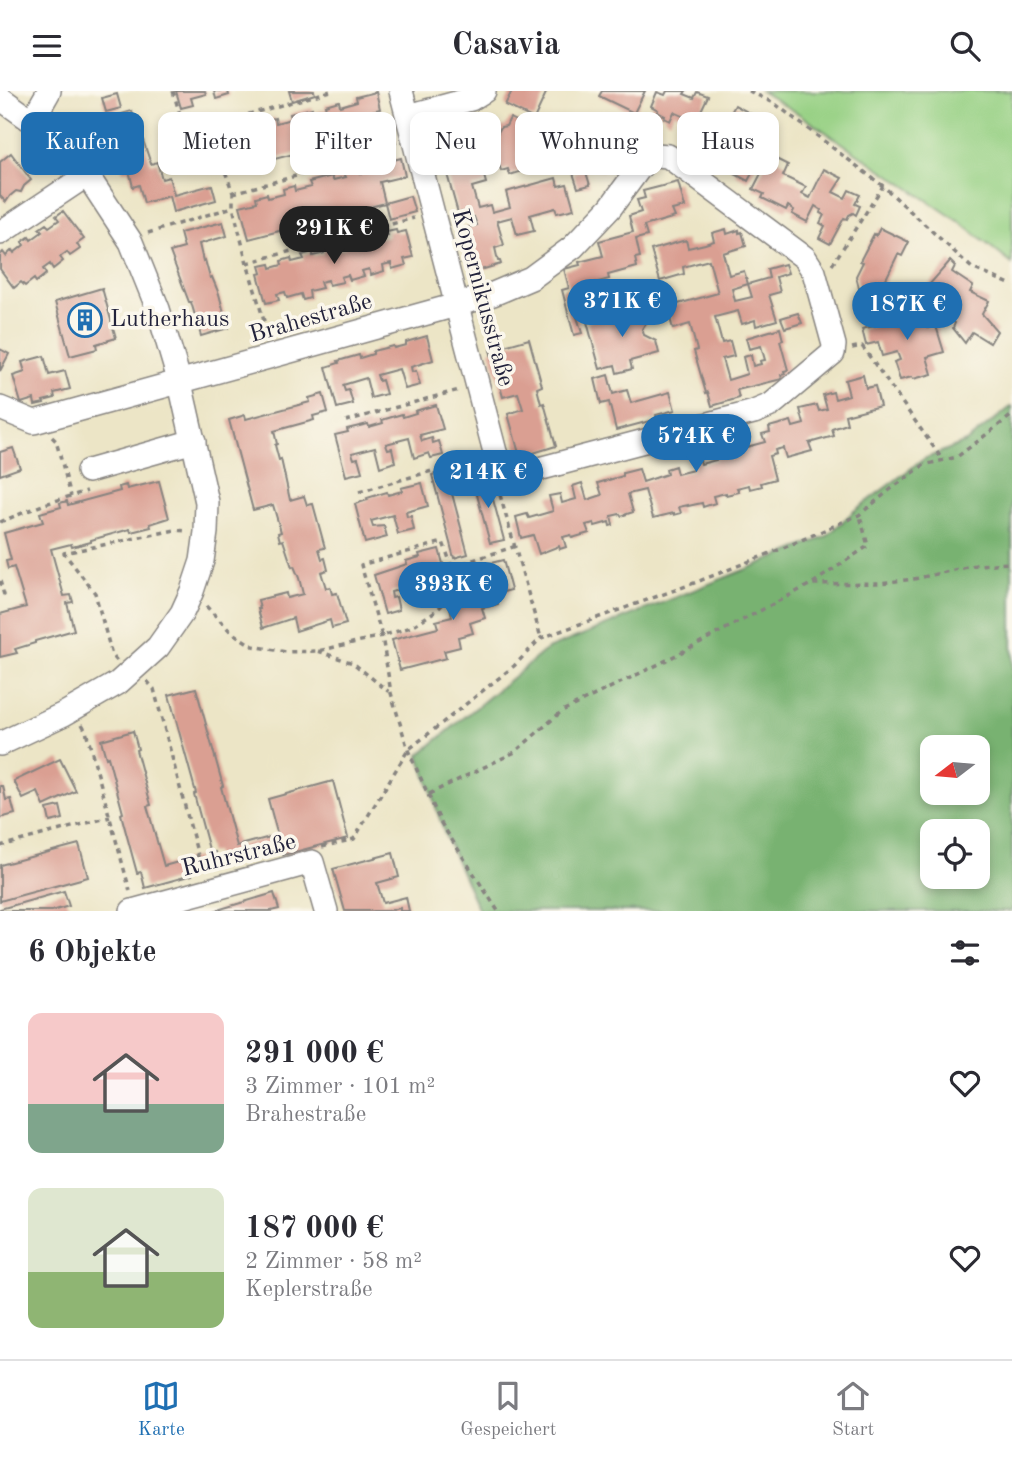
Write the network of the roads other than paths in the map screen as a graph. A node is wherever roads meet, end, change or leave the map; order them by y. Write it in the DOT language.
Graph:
graph roads {
  1 [pos="49,91"];
  2 [pos="401,91"];
  3 [pos="484,91"];
  4 [pos="0,98"];
  5 [pos="37,112"];
  6 [pos="21,113"];
  7 [pos="408,116"];
  8 [pos="87,175"];
  9 [pos="0,233"];
  10 [pos="456,305"];
  11 [pos="180,383"];
  12 [pos="0,408"];
  13 [pos="194,441"];
  14 [pos="505,477"];
  15 [pos="88,481"];
  16 [pos="0,744"];
  17 [pos="134,911"];
  18 [pos="326,911"];
  1 -- 5 [label="street"];
  2 -- 7 [label="street, Kopernikusstraße"];
  3 -- 7 [label="street"];
  4 -- 6 [label="street"];
  7 -- 10 [label="street, Kopernikusstraße"];
  8 -- 9 [label="street"];
  8 -- 11 [label="street"];
  10 -- 11 [label="street, Brahestraße"];
  10 -- 14 [label="street, Kopernikusstraße"];
  10 -- 14 [label="street, Brahestraße"];
  11 -- 12 [label="street, Brahestraße"];
  11 -- 13 [label="street"];
  13 -- 15 [label="street"];
  13 -- 16 [label="street"];
  17 -- 18 [label="street, Ruhrstraße"];
}
